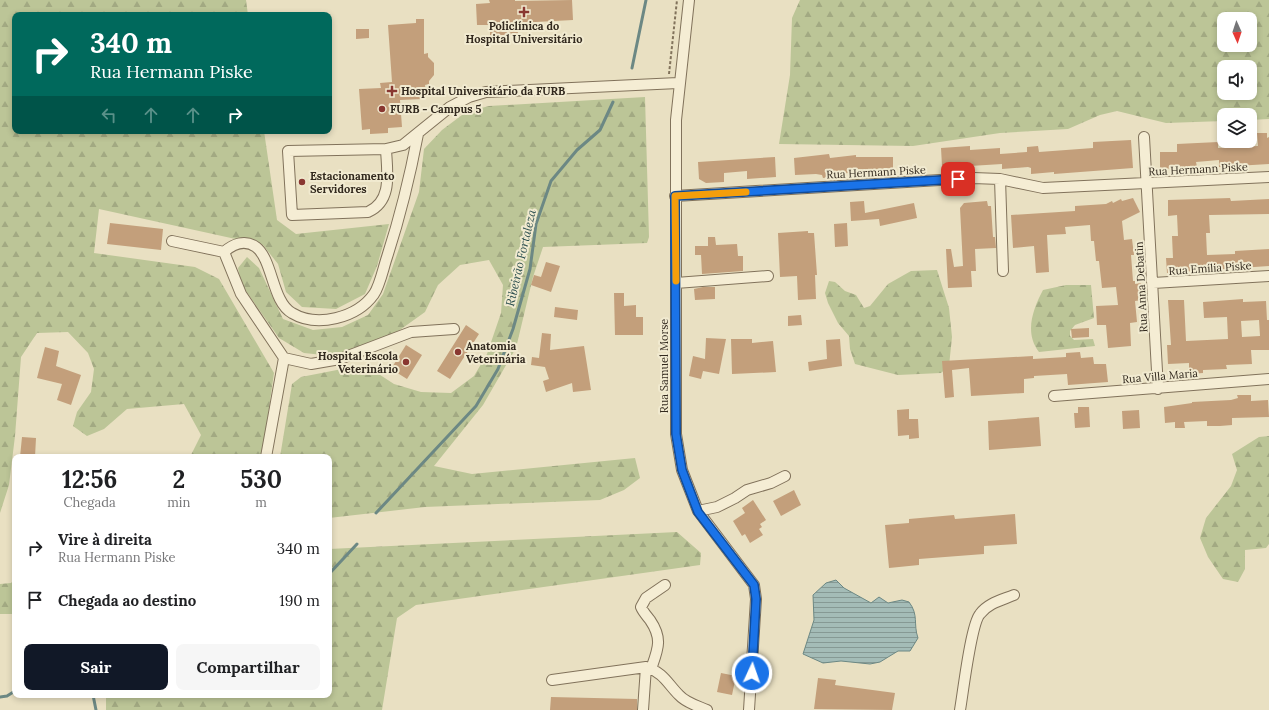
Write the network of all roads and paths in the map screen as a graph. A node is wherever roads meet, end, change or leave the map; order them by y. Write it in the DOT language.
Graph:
graph roads {
  1 [pos="677,0"];
  2 [pos="689,0"];
  3 [pos="673,83"];
  4 [pos="418,134"];
  5 [pos="1144,137"];
  6 [pos="386,149"];
  7 [pos="1269,177"];
  8 [pos="1000,179"];
  9 [pos="1147,184"];
  10 [pos="675,196"];
  11 [pos="172,241"];
  12 [pos="224,252"];
  13 [pos="1003,271"];
  14 [pos="768,276"];
  15 [pos="1269,276"];
  16 [pos="676,283"];
  17 [pos="1153,284"];
  18 [pos="454,329"];
  19 [pos="284,358"];
  20 [pos="1269,379"];
  21 [pos="1158,389"];
  22 [pos="1054,396"];
  23 [pos="267,454"];
  24 [pos="785,476"];
  25 [pos="698,512"];
  26 [pos="665,585"];
  27 [pos="1014,595"];
  28 [pos="649,668"];
  29 [pos="552,680"];
  30 [pos="643,710"];
  31 [pos="707,710"];
  32 [pos="750,710"];
  33 [pos="960,710"];
  1 -- 3 [label="path"];
  2 -- 3 [label="street, Rua Samuel Morse"];
  3 -- 4 [label="street"];
  3 -- 10 [label="street, Rua Samuel Morse"];
  4 -- 6 [label="street"];
  4 -- 12 [label="street"];
  5 -- 9 [label="street, Rua Anna Debatin"];
  6 -- 6 [label="street"];
  7 -- 9 [label="street, Rua Hermann Piske"];
  8 -- 9 [label="street, Rua Hermann Piske"];
  8 -- 10 [label="street, Rua Hermann Piske"];
  8 -- 13 [label="street"];
  9 -- 17 [label="street, Rua Anna Debatin"];
  10 -- 16 [label="street, Rua Samuel Morse"];
  11 -- 12 [label="street"];
  12 -- 19 [label="street"];
  14 -- 16 [label="street"];
  15 -- 17 [label="street, Rua Emília Piske"];
  16 -- 25 [label="street, Rua Samuel Morse"];
  17 -- 21 [label="street, Rua Anna Debatin"];
  18 -- 19 [label="street"];
  19 -- 23 [label="street"];
  20 -- 21 [label="street, Rua Villa Maria"];
  21 -- 22 [label="street, Rua Villa Maria"];
  24 -- 25 [label="street"];
  25 -- 32 [label="street, Rua Samuel Morse"];
  26 -- 28 [label="street"];
  27 -- 33 [label="street"];
  28 -- 29 [label="street"];
  28 -- 30 [label="street"];
  28 -- 31 [label="street"];
}
